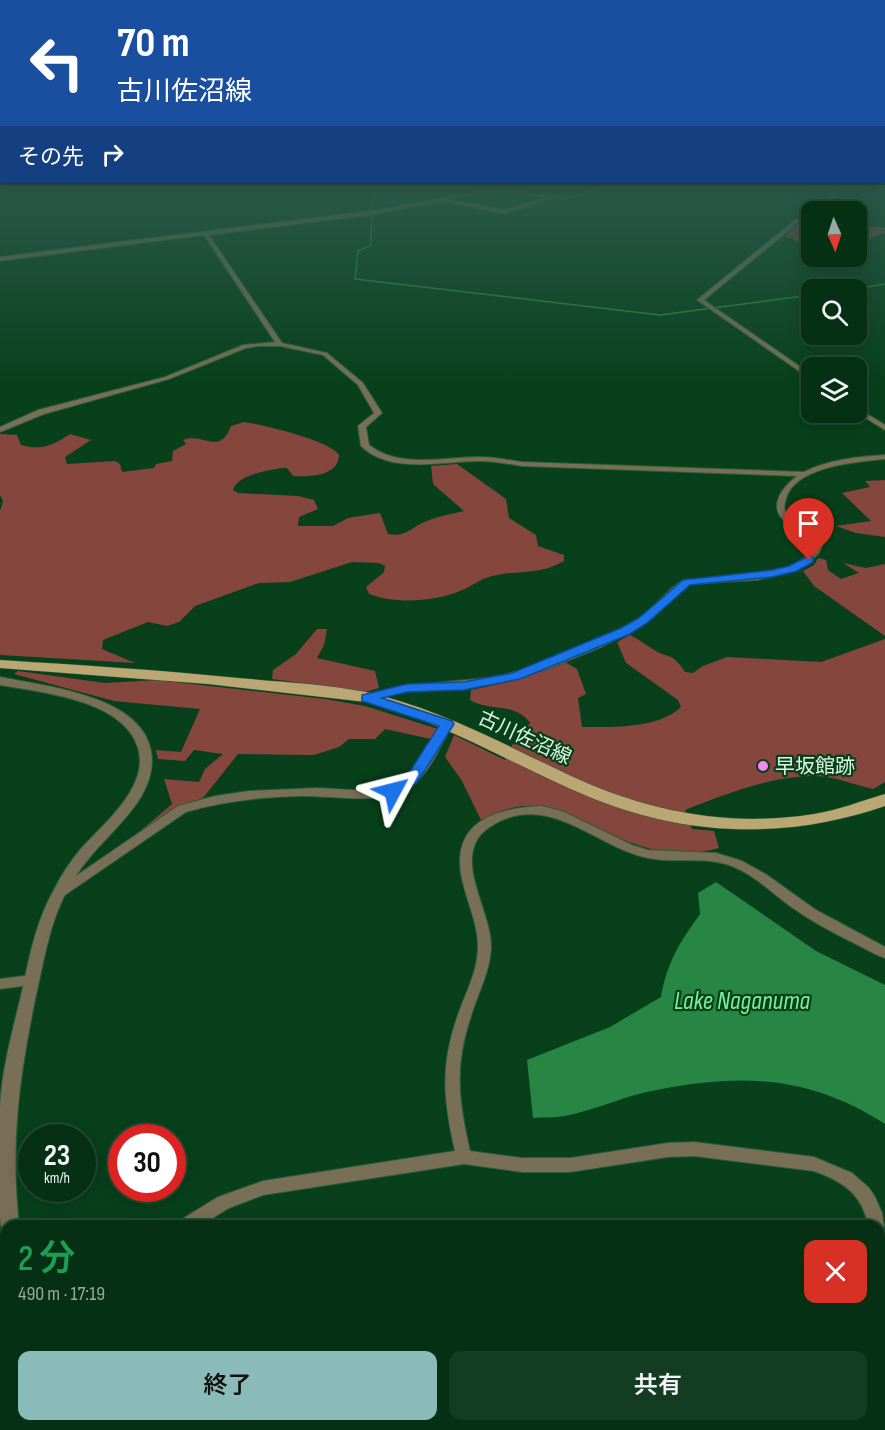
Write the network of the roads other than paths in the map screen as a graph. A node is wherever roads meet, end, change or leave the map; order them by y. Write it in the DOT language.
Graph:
graph roads {
  1 [pos="51,253"];
  2 [pos="218,253"];
  3 [pos="758,253"];
  4 [pos="0,259"];
  5 [pos="280,344"];
  6 [pos="801,371"];
  7 [pos="867,416"];
  8 [pos="20,422"];
  9 [pos="0,423"];
  10 [pos="885,428"];
  11 [pos="0,430"];
  12 [pos="885,457"];
  13 [pos="808,474"];
  14 [pos="0,664"];
  15 [pos="0,681"];
  16 [pos="367,698"];
  17 [pos="447,724"];
  18 [pos="885,800"];
  19 [pos="58,894"];
  20 [pos="885,953"];
  21 [pos="32,980"];
  22 [pos="0,984"];
  23 [pos="464,1156"];
  24 [pos="9,1220"];
  25 [pos="195,1220"];
  26 [pos="875,1220"];
  1 -- 4 [label="street"];
  2 -- 5 [label="street"];
  3 -- 6 [label="street"];
  5 -- 8 [label="street"];
  5 -- 13 [label="street"];
  7 -- 10 [label="street"];
  8 -- 9 [label="street"];
  8 -- 11 [label="street"];
  12 -- 13 [label="street"];
  13 -- 16 [label="street"];
  14 -- 16 [label="main road, 古川佐沼線"];
  15 -- 19 [label="street"];
  16 -- 17 [label="main road, 古川佐沼線"];
  17 -- 18 [label="main road, 古川佐沼線"];
  17 -- 19 [label="street"];
  19 -- 21 [label="street"];
  20 -- 23 [label="street"];
  21 -- 22 [label="street"];
  21 -- 24 [label="street"];
  23 -- 25 [label="street"];
  23 -- 26 [label="street"];
}
